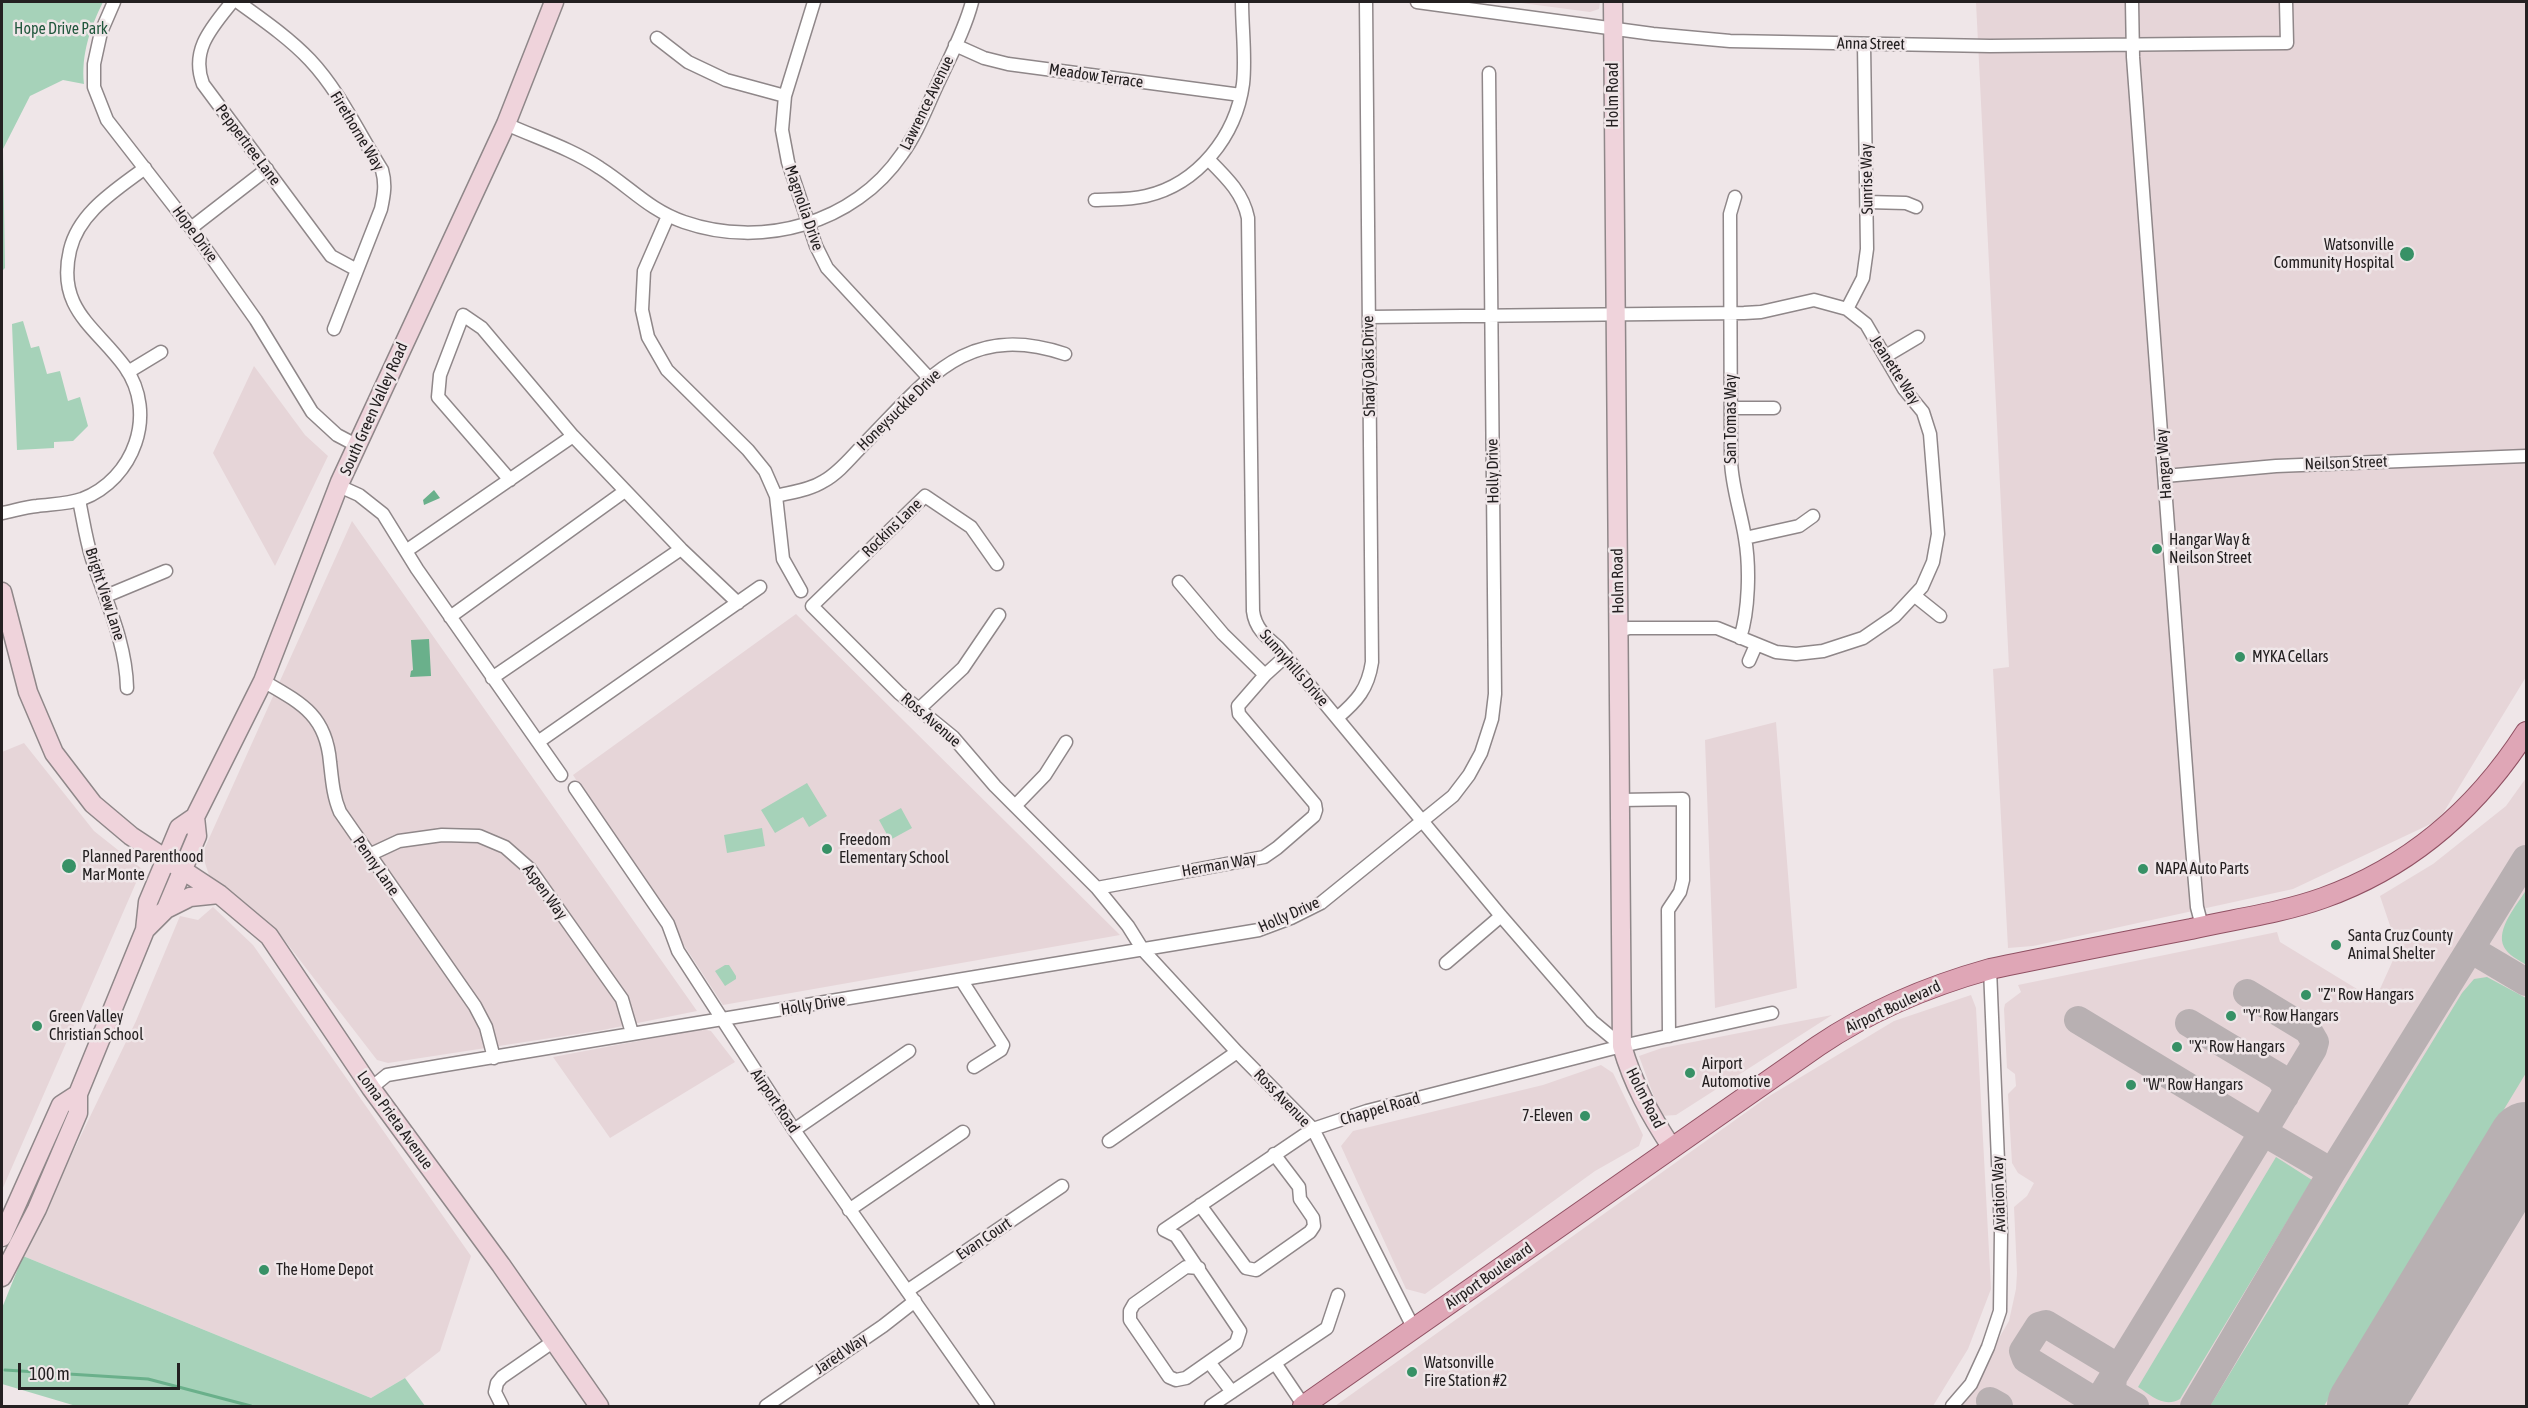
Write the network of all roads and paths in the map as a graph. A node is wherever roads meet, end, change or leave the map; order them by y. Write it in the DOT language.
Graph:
graph roads {
  1 [pos="114,2"];
  2 [pos="232,2"];
  3 [pos="238,2"];
  4 [pos="554,2"];
  5 [pos="814,2"];
  6 [pos="972,2"];
  7 [pos="1242,2"];
  8 [pos="1366,2"];
  9 [pos="1417,2"];
  10 [pos="1613,2"];
  11 [pos="2132,2"];
  12 [pos="2286,2"];
  13 [pos="1613,29"];
  14 [pos="657,38"];
  15 [pos="1864,44"];
  16 [pos="955,45"];
  17 [pos="2133,45"];
  18 [pos="1489,73"];
  19 [pos="1241,95"];
  20 [pos="785,96"];
  21 [pos="506,124"];
  22 [pos="1209,159"];
  23 [pos="145,168"];
  24 [pos="267,169"];
  25 [pos="1735,197"];
  26 [pos="1095,200"];
  27 [pos="1867,202"];
  28 [pos="1916,207"];
  29 [pos="668,216"];
  30 [pos="809,223"];
  31 [pos="191,228"];
  32 [pos="357,270"];
  33 [pos="1846,309"];
  34 [pos="1615,314"];
  35 [pos="1729,314"];
  36 [pos="1492,315"];
  37 [pos="1369,317"];
  38 [pos="334,329"];
  39 [pos="1918,338"];
  40 [pos="161,352"];
  41 [pos="1065,354"];
  42 [pos="1886,356"];
  43 [pos="128,372"];
  44 [pos="929,378"];
  45 [pos="1731,408"];
  46 [pos="1774,408"];
  47 [pos="573,436"];
  48 [pos="356,445"];
  49 [pos="2526,456"];
  50 [pos="2166,476"];
  51 [pos="510,480"];
  52 [pos="339,486"];
  53 [pos="626,492"];
  54 [pos="776,495"];
  55 [pos="79,500"];
  56 [pos="2,513"];
  57 [pos="1813,516"];
  58 [pos="1745,537"];
  59 [pos="681,549"];
  60 [pos="406,551"];
  61 [pos="997,564"];
  62 [pos="166,571"];
  63 [pos="1179,582"];
  64 [pos="760,586"];
  65 [pos="801,591"];
  66 [pos="2,592"];
  67 [pos="106,596"];
  68 [pos="1915,596"];
  69 [pos="738,603"];
  70 [pos="812,606"];
  71 [pos="999,615"];
  72 [pos="1940,616"];
  73 [pos="450,617"];
  74 [pos="1619,631"];
  75 [pos="1740,638"];
  76 [pos="1756,645"];
  77 [pos="1286,656"];
  78 [pos="1749,660"];
  79 [pos="1265,675"];
  80 [pos="492,678"];
  81 [pos="263,681"];
  82 [pos="126,688"];
  83 [pos="919,710"];
  84 [pos="1337,718"];
  85 [pos="2526,732"];
  86 [pos="538,742"];
  87 [pos="1066,742"];
  88 [pos="561,775"];
  89 [pos="575,788"];
  90 [pos="1620,800"];
  91 [pos="1015,806"];
  92 [pos="195,817"];
  93 [pos="1423,822"];
  94 [pos="179,828"];
  95 [pos="131,836"];
  96 [pos="369,855"];
  97 [pos="166,860"];
  98 [pos="182,870"];
  99 [pos="1097,888"];
  100 [pos="219,894"];
  101 [pos="166,909"];
  102 [pos="1501,916"];
  103 [pos="2202,926"];
  104 [pos="145,930"];
  105 [pos="1143,950"];
  106 [pos="1446,963"];
  107 [pos="1990,969"];
  108 [pos="962,981"];
  109 [pos="1772,1013"];
  110 [pos="722,1020"];
  111 [pos="632,1033"];
  112 [pos="1669,1036"];
  113 [pos="1622,1046"];
  114 [pos="909,1051"];
  115 [pos="1237,1052"];
  116 [pos="494,1058"];
  117 [pos="974,1067"];
  118 [pos="371,1088"];
  119 [pos="78,1094"];
  120 [pos="1313,1129"];
  121 [pos="794,1130"];
  122 [pos="963,1132"];
  123 [pos="1108,1141"];
  124 [pos="1672,1148"];
  125 [pos="1274,1154"];
  126 [pos="1062,1186"];
  127 [pos="1200,1205"];
  128 [pos="849,1210"];
  129 [pos="2,1237"];
  130 [pos="1199,1268"];
  131 [pos="2,1276"];
  132 [pos="1338,1295"];
  133 [pos="911,1296"];
  134 [pos="1414,1329"];
  135 [pos="554,1341"];
  136 [pos="1209,1362"];
  137 [pos="1275,1363"];
  138 [pos="1232,1392"];
  139 [pos="1304,1406"];
  140 [pos="502,1407"];
  141 [pos="599,1407"];
  142 [pos="766,1407"];
  143 [pos="988,1407"];
  144 [pos="1211,1407"];
  145 [pos="1952,1407"];
  1 -- 23 [label="street, Hope Drive"];
  2 -- 24 [label="street, Peppertree Lane"];
  3 -- 32 [label="street, Firethorne Way"];
  4 -- 21 [label="street, South Green Valley Road"];
  5 -- 20 [label="street, Magnolia Drive"];
  6 -- 16 [label="street, Lawrence Avenue"];
  7 -- 19 [label="street"];
  8 -- 37 [label="street, Shady Oaks Drive"];
  9 -- 13 [label="street, Anna Street"];
  10 -- 13 [label="street, Holm Road"];
  11 -- 17 [label="street, Hangar Way"];
  12 -- 17 [label="street, Anna Street"];
  13 -- 15 [label="street, Anna Street"];
  13 -- 34 [label="street, Holm Road"];
  14 -- 20 [label="street"];
  15 -- 17 [label="street, Anna Street"];
  15 -- 27 [label="street, Sunrise Way"];
  16 -- 19 [label="street, Meadow Terrace"];
  16 -- 30 [label="street, Lawrence Avenue"];
  17 -- 50 [label="street, Hangar Way"];
  18 -- 36 [label="street, Holly Drive"];
  19 -- 22 [label="street"];
  20 -- 30 [label="street, Magnolia Drive"];
  21 -- 29 [label="street, Lawrence Avenue"];
  21 -- 48 [label="street, South Green Valley Road"];
  22 -- 26 [label="street"];
  22 -- 77 [label="street, Sunnyhills Drive"];
  23 -- 31 [label="street, Hope Drive"];
  23 -- 43 [label="street"];
  24 -- 31 [label="street"];
  24 -- 32 [label="street, Peppertree Lane"];
  25 -- 35 [label="street, San Tomas Way"];
  27 -- 28 [label="street"];
  27 -- 33 [label="street, Sunrise Way"];
  29 -- 30 [label="street, Lawrence Avenue"];
  29 -- 54 [label="street"];
  30 -- 44 [label="street, Magnolia Drive"];
  31 -- 48 [label="street, Hope Drive"];
  32 -- 38 [label="street, Firethorne Way"];
  33 -- 35 [label="street, Jeanette Way"];
  33 -- 42 [label="street, Jeanette Way"];
  34 -- 35 [label="street, Jeanette Way"];
  34 -- 36 [label="street, Jeanette Way"];
  34 -- 74 [label="street, Holm Road"];
  35 -- 45 [label="street, San Tomas Way"];
  36 -- 37 [label="street, Jeanette Way"];
  36 -- 93 [label="street, Holly Drive"];
  37 -- 84 [label="street, Shady Oaks Drive"];
  39 -- 42 [label="street"];
  40 -- 43 [label="street"];
  41 -- 44 [label="street, Honeysuckle Drive"];
  42 -- 68 [label="street, Jeanette Way"];
  43 -- 55 [label="street"];
  44 -- 54 [label="street, Honeysuckle Drive"];
  45 -- 46 [label="street"];
  45 -- 58 [label="street, San Tomas Way"];
  47 -- 51 [label="street"];
  47 -- 51 [label="street"];
  47 -- 53 [label="street"];
  48 -- 52 [label="street, South Green Valley Road"];
  49 -- 50 [label="street, Neilson Street"];
  50 -- 103 [label="street, Hangar Way"];
  51 -- 60 [label="street"];
  52 -- 60 [label="street"];
  52 -- 81 [label="street, South Green Valley Road"];
  53 -- 59 [label="street"];
  53 -- 73 [label="street"];
  54 -- 65 [label="street"];
  55 -- 56 [label="street"];
  55 -- 67 [label="street, Bright View Lane"];
  57 -- 58 [label="street"];
  58 -- 75 [label="street, San Tomas Way"];
  59 -- 69 [label="street"];
  59 -- 80 [label="street"];
  60 -- 73 [label="street"];
  61 -- 70 [label="street, Rockins Lane"];
  62 -- 67 [label="street"];
  63 -- 79 [label="street"];
  64 -- 69 [label="street"];
  66 -- 95 [label="street, Loma Prieta Avenue"];
  67 -- 82 [label="street, Bright View Lane"];
  68 -- 72 [label="street"];
  68 -- 76 [label="street, Jeanette Way"];
  69 -- 86 [label="street"];
  70 -- 83 [label="street, Ross Avenue"];
  71 -- 83 [label="street"];
  73 -- 80 [label="street"];
  74 -- 75 [label="street, Jeanette Way"];
  74 -- 90 [label="street, Holm Road"];
  75 -- 76 [label="street, Jeanette Way"];
  76 -- 78 [label="street"];
  77 -- 79 [label="street, Herman Way"];
  77 -- 84 [label="street, Sunnyhills Drive"];
  79 -- 99 [label="street, Herman Way"];
  80 -- 86 [label="street"];
  81 -- 92 [label="street, South Green Valley Road"];
  81 -- 96 [label="street, Penny Lane"];
  83 -- 91 [label="street, Ross Avenue"];
  84 -- 93 [label="street, Sunnyhills Drive"];
  85 -- 103 [label="main road, Airport Boulevard"];
  86 -- 88 [label="street"];
  87 -- 91 [label="street"];
  89 -- 110 [label="street, Airport Road"];
  90 -- 112 [label="street"];
  90 -- 113 [label="street, Holm Road"];
  91 -- 99 [label="street, Ross Avenue"];
  92 -- 94 [label="street, South Green Valley Road"];
  92 -- 98 [label="street, South Green Valley Road"];
  93 -- 102 [label="street, Sunnyhills Drive"];
  93 -- 105 [label="street, Holly Drive"];
  94 -- 95 [label="street"];
  94 -- 97 [label="street, South Green Valley Road"];
  95 -- 97 [label="street, Loma Prieta Avenue"];
  96 -- 111 [label="street, Aspen Way"];
  96 -- 116 [label="street, Penny Lane"];
  97 -- 98 [label="street, Loma Prieta Avenue"];
  97 -- 104 [label="street, South Green Valley Road"];
  98 -- 100 [label="street, Loma Prieta Avenue"];
  98 -- 101 [label="street, South Green Valley Road"];
  99 -- 105 [label="street, Ross Avenue"];
  100 -- 101 [label="street"];
  100 -- 118 [label="street, Loma Prieta Avenue"];
  101 -- 104 [label="street, South Green Valley Road"];
  102 -- 106 [label="street"];
  102 -- 113 [label="street, Sunnyhills Drive"];
  103 -- 107 [label="main road, Airport Boulevard"];
  104 -- 119 [label="street, South Green Valley Road"];
  105 -- 108 [label="street, Holly Drive"];
  105 -- 115 [label="street, Ross Avenue"];
  107 -- 124 [label="main road, Airport Boulevard"];
  107 -- 145 [label="street, Aviation Way"];
  108 -- 110 [label="street, Holly Drive"];
  108 -- 117 [label="street"];
  109 -- 112 [label="street, Chappel Road"];
  110 -- 111 [label="street, Holly Drive"];
  110 -- 121 [label="street, Airport Road"];
  111 -- 116 [label="street, Holly Drive"];
  112 -- 113 [label="street, Chappel Road"];
  113 -- 120 [label="street, Chappel Road"];
  113 -- 124 [label="street, Holm Road"];
  114 -- 121 [label="street"];
  115 -- 120 [label="street, Ross Avenue"];
  115 -- 123 [label="street"];
  116 -- 118 [label="street, Holly Drive"];
  118 -- 135 [label="street, Loma Prieta Avenue"];
  119 -- 129 [label="street, South Green Valley Road"];
  119 -- 131 [label="street, South Green Valley Road"];
  120 -- 125 [label="street, Chappel Road"];
  120 -- 134 [label="street, Ross Avenue"];
  121 -- 128 [label="street, Airport Road"];
  122 -- 128 [label="street"];
  124 -- 134 [label="main road, Airport Boulevard"];
  125 -- 127 [label="street, Chappel Road"];
  125 -- 127 [label="street"];
  126 -- 133 [label="street, Evan Court"];
  127 -- 130 [label="street, Chappel Road"];
  128 -- 133 [label="street, Airport Road"];
  130 -- 136 [label="street"];
  130 -- 136 [label="street"];
  132 -- 137 [label="street"];
  133 -- 142 [label="street, Jared Way"];
  133 -- 143 [label="street, Airport Road"];
  134 -- 139 [label="main road, Airport Boulevard"];
  135 -- 140 [label="street"];
  135 -- 141 [label="street, Loma Prieta Avenue"];
  136 -- 138 [label="street"];
  137 -- 138 [label="street"];
  137 -- 139 [label="street"];
  138 -- 144 [label="street"];
}
